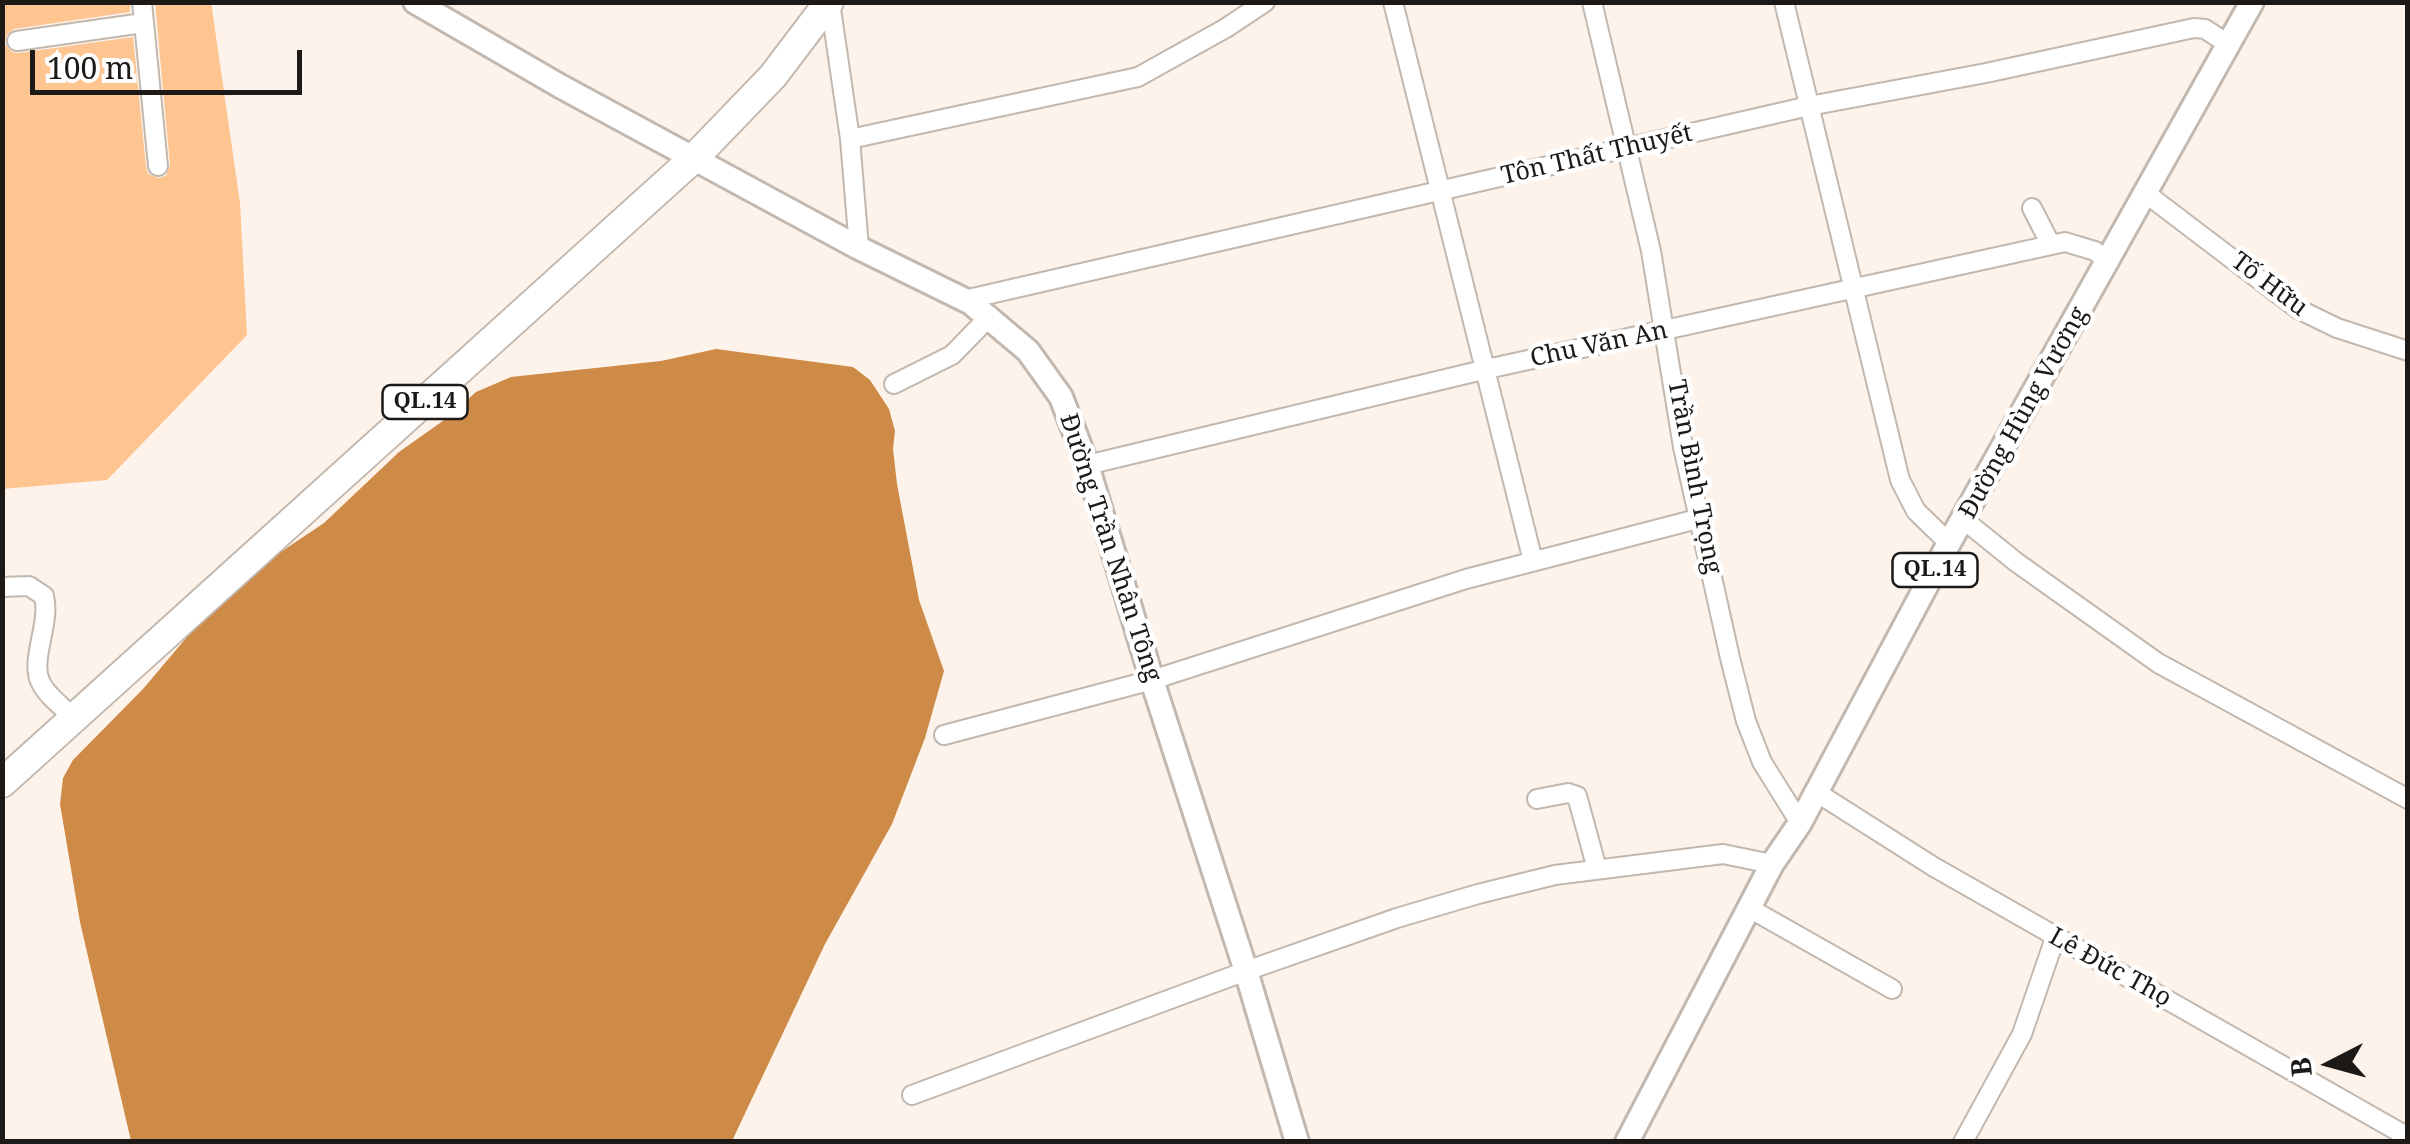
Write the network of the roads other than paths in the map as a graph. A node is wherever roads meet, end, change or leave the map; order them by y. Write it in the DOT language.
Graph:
graph roads {
  1 [pos="142,2"];
  2 [pos="415,2"];
  3 [pos="830,2"];
  4 [pos="1264,2"];
  5 [pos="1394,2"];
  6 [pos="1592,2"];
  7 [pos="1784,2"];
  8 [pos="2252,2"];
  9 [pos="143,23"];
  10 [pos="17,40"];
  11 [pos="2228,44"];
  12 [pos="1809,106"];
  13 [pos="850,139"];
  14 [pos="1627,149"];
  15 [pos="694,158"];
  16 [pos="158,166"];
  17 [pos="1439,190"];
  18 [pos="2144,192"];
  19 [pos="2032,208"];
  20 [pos="2051,246"];
  21 [pos="859,248"];
  22 [pos="2108,262"];
  23 [pos="1854,288"];
  24 [pos="964,300"];
  25 [pos="990,316"];
  26 [pos="1666,330"];
  27 [pos="2408,351"];
  28 [pos="1487,369"];
  29 [pos="894,384"];
  30 [pos="1087,465"];
  31 [pos="1701,518"];
  32 [pos="1964,520"];
  33 [pos="1950,543"];
  34 [pos="1533,561"];
  35 [pos="2,586"];
  36 [pos="1152,680"];
  37 [pos="74,718"];
  38 [pos="944,736"];
  39 [pos="2,783"];
  40 [pos="1816,792"];
  41 [pos="1537,799"];
  42 [pos="2408,799"];
  43 [pos="1800,823"];
  44 [pos="1772,864"];
  45 [pos="1597,869"];
  46 [pos="1750,908"];
  47 [pos="2055,938"];
  48 [pos="1246,971"];
  49 [pos="1892,989"];
  50 [pos="912,1096"];
  51 [pos="2408,1137"];
  52 [pos="1297,1142"];
  53 [pos="1627,1142"];
  54 [pos="1963,1142"];
  1 -- 9 [label="street"];
  2 -- 15 [label="main road, Đường Trần Nhân Tông"];
  3 -- 13 [label="street"];
  3 -- 15 [label="highway, QL.14"];
  4 -- 13 [label="street"];
  5 -- 17 [label="street"];
  6 -- 14 [label="street, Trần Bình Trọng"];
  7 -- 12 [label="street"];
  8 -- 11 [label="main road, Đường Hùng Vương / QL.14"];
  9 -- 10 [label="street"];
  9 -- 16 [label="street"];
  11 -- 12 [label="street, Tôn Thất Thuyết"];
  11 -- 18 [label="main road, Đường Hùng Vương / QL.14"];
  12 -- 14 [label="street, Tôn Thất Thuyết"];
  12 -- 23 [label="street"];
  13 -- 21 [label="street"];
  14 -- 17 [label="street, Tôn Thất Thuyết"];
  14 -- 26 [label="street, Trần Bình Trọng"];
  15 -- 21 [label="main road, Đường Trần Nhân Tông"];
  15 -- 37 [label="highway, QL.14"];
  17 -- 24 [label="street, Tôn Thất Thuyết"];
  17 -- 28 [label="street"];
  18 -- 22 [label="main road, Đường Hùng Vương / QL.14"];
  18 -- 27 [label="street, Tố Hữu"];
  19 -- 20 [label="street"];
  20 -- 22 [label="street, Chu Văn An"];
  20 -- 23 [label="street, Chu Văn An"];
  21 -- 24 [label="main road, Đường Trần Nhân Tông"];
  22 -- 32 [label="main road, Đường Hùng Vương / QL.14"];
  23 -- 26 [label="street, Chu Văn An"];
  23 -- 33 [label="street"];
  24 -- 25 [label="main road, Đường Trần Nhân Tông"];
  25 -- 29 [label="street"];
  25 -- 30 [label="main road, Đường Trần Nhân Tông"];
  26 -- 28 [label="street, Chu Văn An"];
  26 -- 31 [label="street, Trần Bình Trọng"];
  28 -- 30 [label="street, Chu Văn An"];
  28 -- 34 [label="street"];
  30 -- 36 [label="main road, Đường Trần Nhân Tông"];
  31 -- 34 [label="street"];
  31 -- 43 [label="street, Trần Bình Trọng"];
  32 -- 33 [label="main road, Đường Hùng Vương / QL.14"];
  32 -- 42 [label="street"];
  33 -- 40 [label="main road, Đường Hùng Vương / QL.14"];
  34 -- 36 [label="street"];
  35 -- 37 [label="street"];
  36 -- 38 [label="street"];
  36 -- 48 [label="main road, Đường Trần Nhân Tông"];
  37 -- 39 [label="highway, QL.14"];
  40 -- 43 [label="main road, Đường Hùng Vương / QL.14"];
  40 -- 47 [label="street, Lê Đức Thọ"];
  41 -- 45 [label="street"];
  43 -- 44 [label="main road, Đường Hùng Vương / QL.14"];
  44 -- 45 [label="street"];
  44 -- 46 [label="main road, Đường Hùng Vương / QL.14"];
  45 -- 48 [label="street"];
  46 -- 49 [label="street"];
  46 -- 53 [label="main road, Đường Hùng Vương / QL.14"];
  47 -- 51 [label="street, Lê Đức Thọ"];
  47 -- 54 [label="street"];
  48 -- 50 [label="street"];
  48 -- 52 [label="main road, Đường Trần Nhân Tông"];
}
